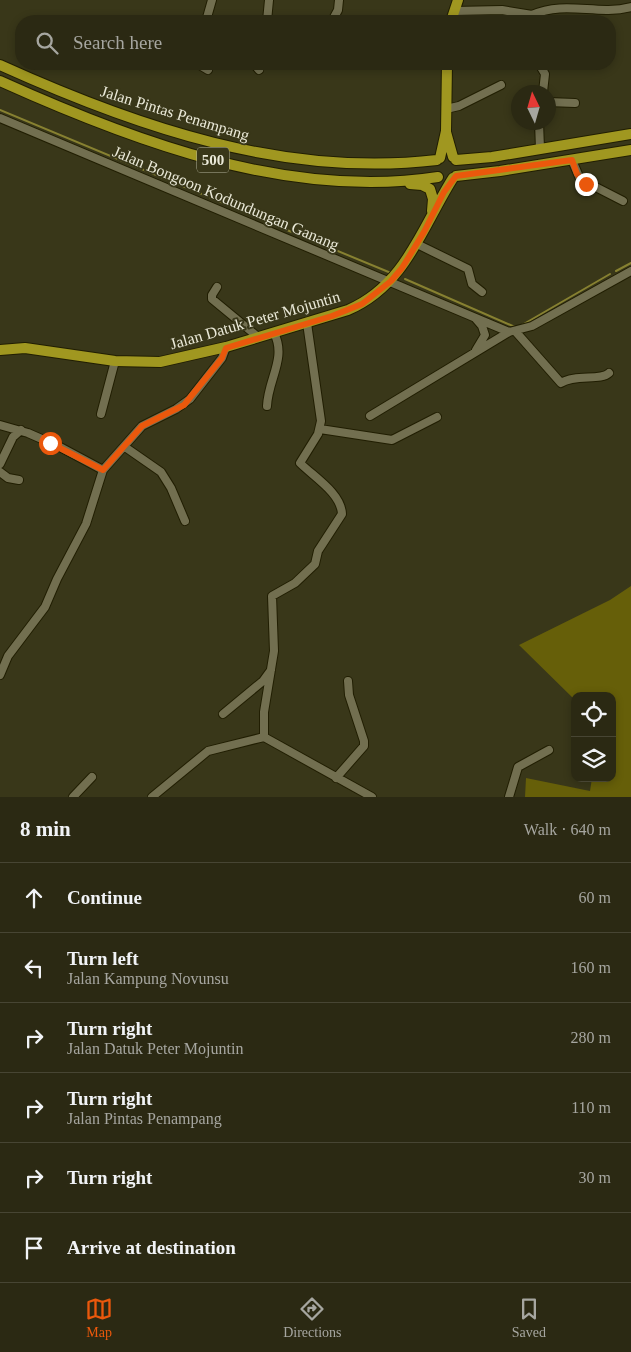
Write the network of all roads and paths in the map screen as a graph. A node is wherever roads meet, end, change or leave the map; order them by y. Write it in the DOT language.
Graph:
graph roads {
  1 [pos="212,0"];
  2 [pos="266,0"];
  3 [pos="339,0"];
  4 [pos="458,0"];
  5 [pos="631,7"];
  6 [pos="208,15"];
  7 [pos="267,15"];
  8 [pos="335,15"];
  9 [pos="452,15"];
  10 [pos="460,15"];
  11 [pos="521,15"];
  12 [pos="536,15"];
  13 [pos="0,65"];
  14 [pos="447,70"];
  15 [pos="543,70"];
  16 [pos="0,81"];
  17 [pos="501,85"];
  18 [pos="544,85"];
  19 [pos="556,102"];
  20 [pos="575,103"];
  21 [pos="446,109"];
  22 [pos="0,118"];
  23 [pos="539,130"];
  24 [pos="446,131"];
  25 [pos="631,134"];
  26 [pos="540,149"];
  27 [pos="631,150"];
  28 [pos="438,159"];
  29 [pos="455,159"];
  30 [pos="572,160"];
  31 [pos="438,177"];
  32 [pos="455,177"];
  33 [pos="366,180"];
  34 [pos="623,202"];
  35 [pos="432,214"];
  36 [pos="417,244"];
  37 [pos="631,271"];
  38 [pos="391,281"];
  39 [pos="218,287"];
  40 [pos="482,292"];
  41 [pos="475,318"];
  42 [pos="306,323"];
  43 [pos="512,332"];
  44 [pos="274,333"];
  45 [pos="258,337"];
  46 [pos="226,348"];
  47 [pos="0,350"];
  48 [pos="475,352"];
  49 [pos="115,361"];
  50 [pos="609,372"];
  51 [pos="268,406"];
  52 [pos="102,414"];
  53 [pos="370,416"];
  54 [pos="437,416"];
  55 [pos="0,425"];
  56 [pos="320,429"];
  57 [pos="21,430"];
  58 [pos="125,447"];
  59 [pos="0,464"];
  60 [pos="103,470"];
  61 [pos="0,472"];
  62 [pos="19,480"];
  63 [pos="185,521"];
  64 [pos="271,670"];
  65 [pos="0,675"];
  66 [pos="348,681"];
  67 [pos="223,714"];
  68 [pos="264,737"];
  69 [pos="549,750"];
  70 [pos="92,776"];
  71 [pos="336,778"];
  72 [pos="73,797"];
  73 [pos="152,797"];
  74 [pos="372,797"];
  75 [pos="509,797"];
  1 -- 6 [label="street"];
  2 -- 7 [label="street"];
  3 -- 8 [label="street"];
  4 -- 9 [label="main road"];
  5 -- 12 [label="street"];
  10 -- 11 [label="street"];
  13 -- 28 [label="main road, Jalan Pintas Penampang / 500"];
  14 -- 21 [label="main road"];
  15 -- 18 [label="street"];
  16 -- 33 [label="main road, Jalan Pintas Penampang / 500"];
  17 -- 21 [label="street"];
  19 -- 20 [label="street"];
  21 -- 24 [label="main road"];
  22 -- 38 [label="street, Jalan Bongoon Kodundungan Ganang"];
  23 -- 26 [label="street"];
  24 -- 28 [label="main road"];
  24 -- 29 [label="main road"];
  25 -- 26 [label="main road, 500"];
  26 -- 29 [label="main road, 500"];
  27 -- 30 [label="main road, 500"];
  28 -- 29 [label="main road, 500"];
  28 -- 31 [label="main road"];
  29 -- 32 [label="main road"];
  30 -- 32 [label="main road, 500"];
  30 -- 34 [label="street"];
  31 -- 32 [label="main road, 500"];
  31 -- 33 [label="main road, Jalan Pintas Penampang / 500"];
  32 -- 35 [label="main road, Jalan Datuk Peter Mojuntin"];
  33 -- 35 [label="main road"];
  35 -- 36 [label="main road, Jalan Datuk Peter Mojuntin"];
  36 -- 38 [label="main road, Jalan Datuk Peter Mojuntin"];
  36 -- 40 [label="street"];
  37 -- 43 [label="street"];
  38 -- 41 [label="street, Jalan Bongoon Kodundungan Ganang"];
  38 -- 42 [label="main road, Jalan Datuk Peter Mojuntin"];
  39 -- 45 [label="street"];
  41 -- 43 [label="street, Jalan Bongoon Kodundungan Ganang"];
  41 -- 48 [label="street"];
  42 -- 44 [label="main road, Jalan Datuk Peter Mojuntin"];
  42 -- 56 [label="street"];
  43 -- 48 [label="street"];
  43 -- 50 [label="street"];
  44 -- 45 [label="main road, Jalan Datuk Peter Mojuntin"];
  44 -- 51 [label="street"];
  45 -- 46 [label="main road, Jalan Datuk Peter Mojuntin"];
  46 -- 49 [label="main road, Jalan Datuk Peter Mojuntin"];
  46 -- 58 [label="street"];
  47 -- 49 [label="main road, Jalan Datuk Peter Mojuntin"];
  48 -- 53 [label="street"];
  49 -- 52 [label="street"];
  54 -- 56 [label="street"];
  55 -- 57 [label="street"];
  56 -- 64 [label="street"];
  57 -- 59 [label="street"];
  57 -- 60 [label="street"];
  58 -- 60 [label="street"];
  58 -- 63 [label="street"];
  60 -- 65 [label="street"];
  61 -- 62 [label="street"];
  64 -- 67 [label="street"];
  64 -- 68 [label="street"];
  66 -- 71 [label="street"];
  68 -- 71 [label="street"];
  68 -- 73 [label="street"];
  69 -- 75 [label="street"];
  70 -- 72 [label="street"];
  71 -- 74 [label="street"];
}
